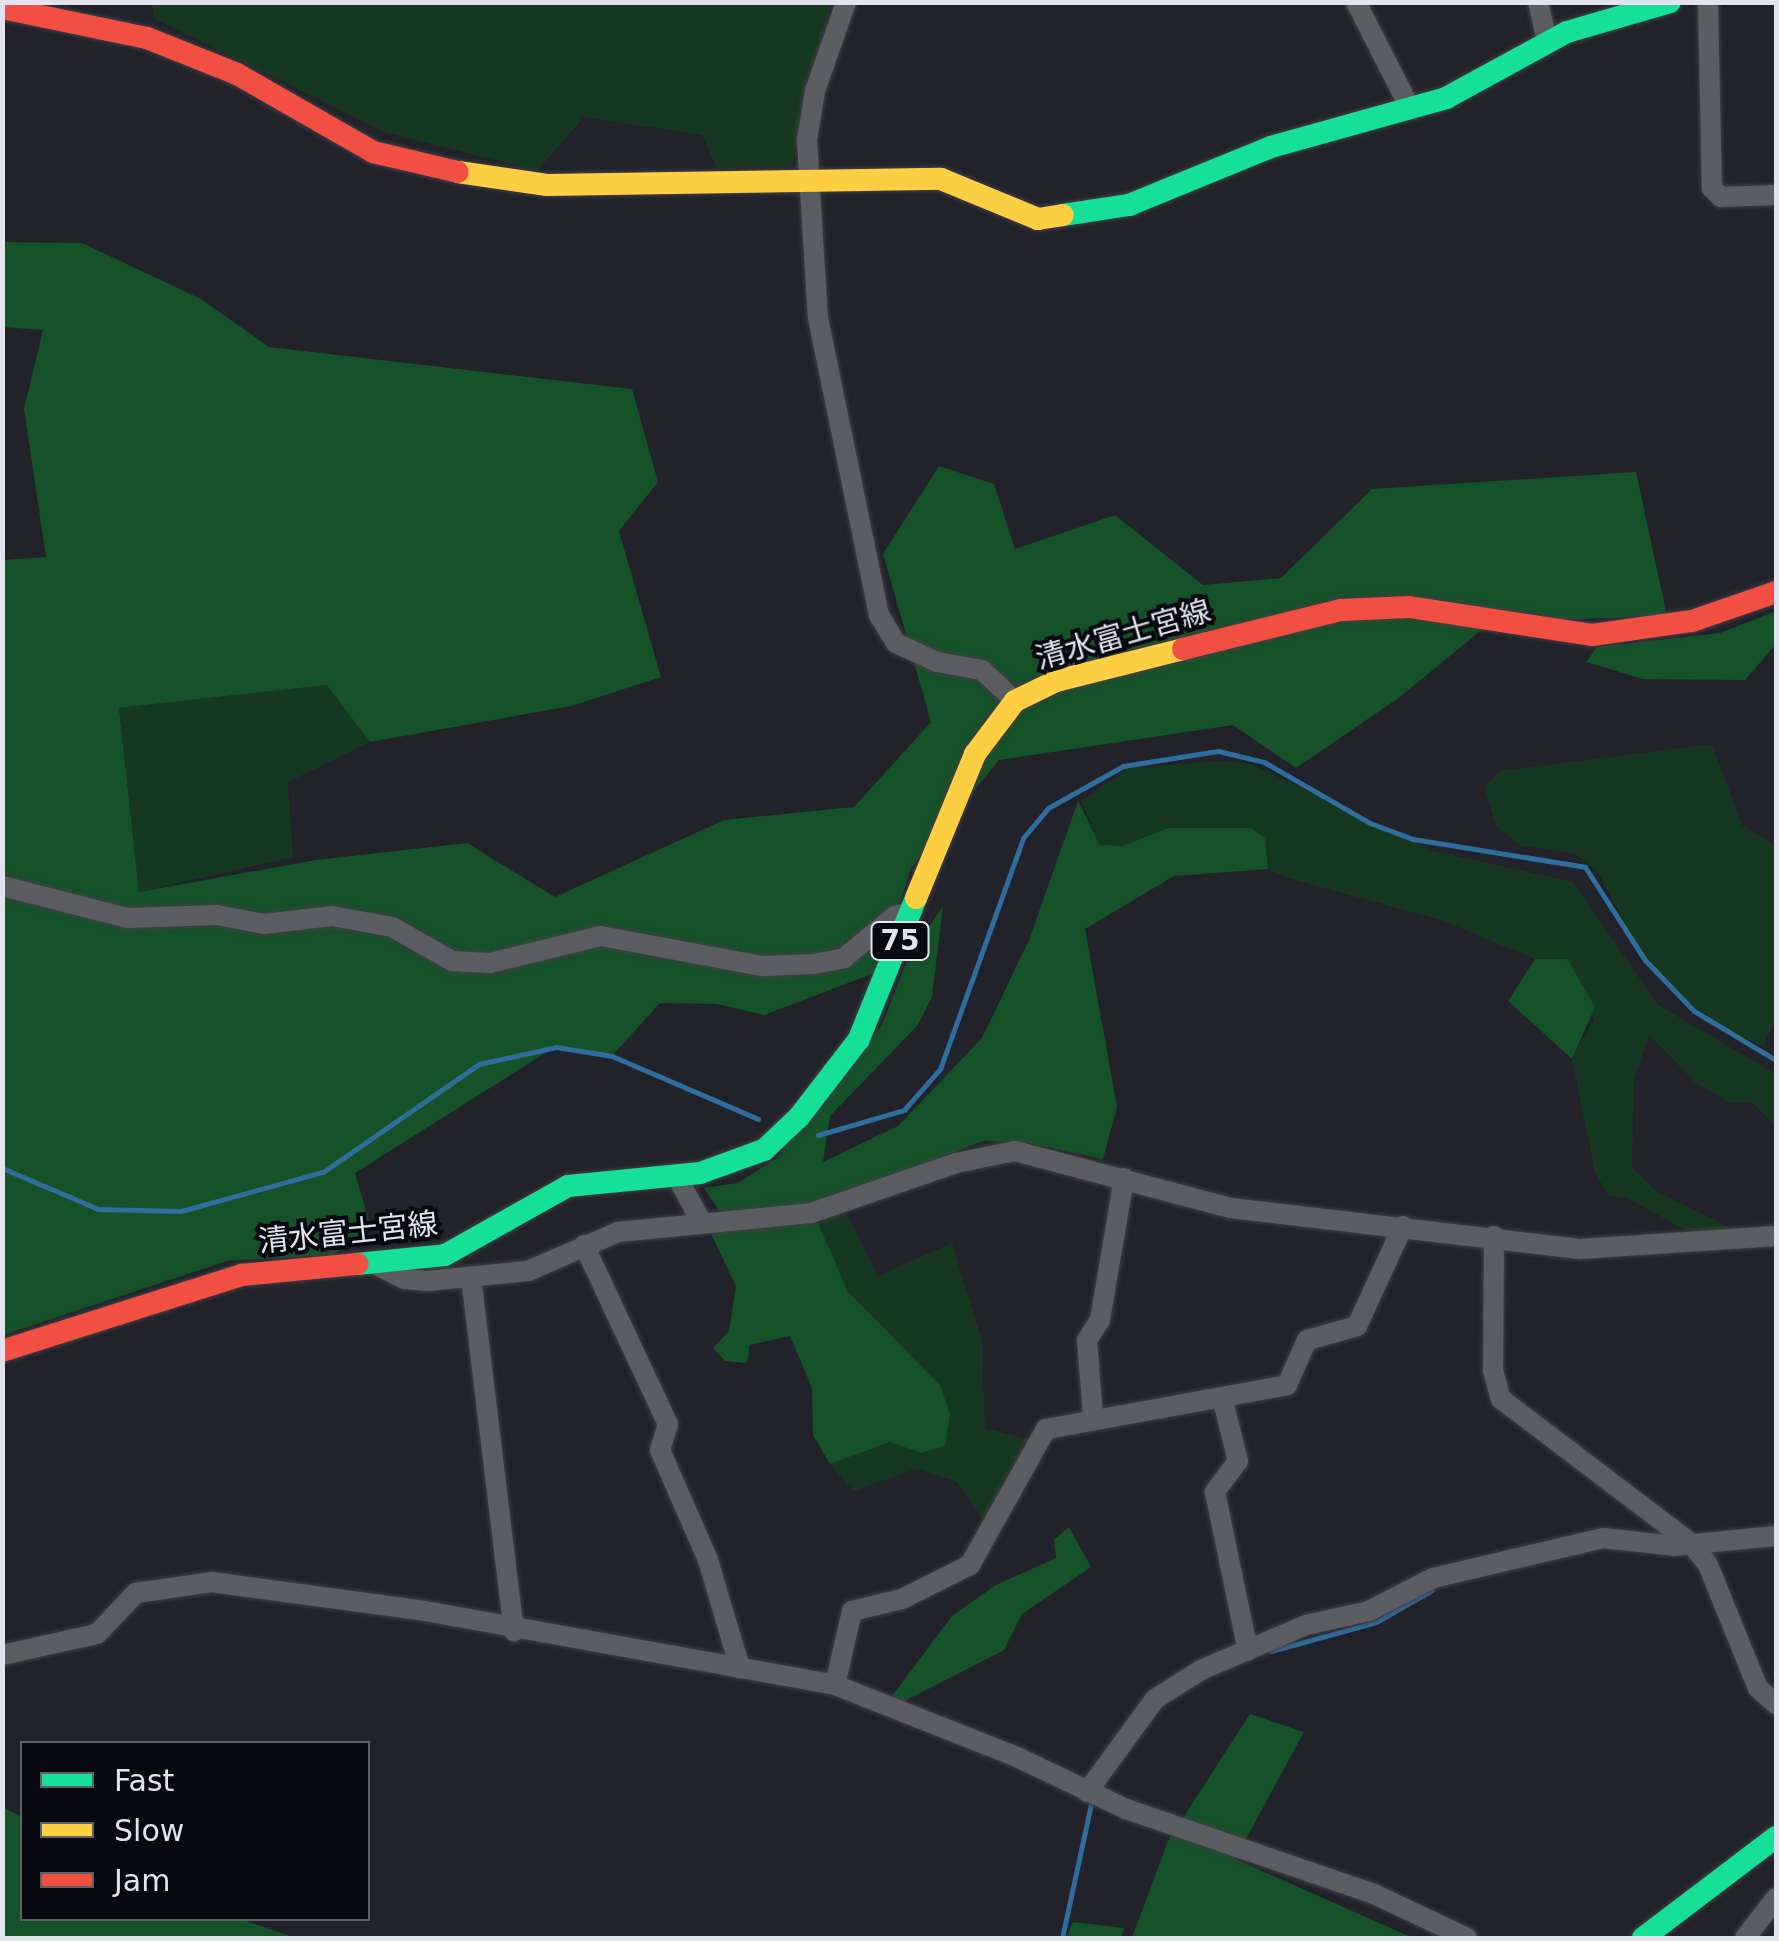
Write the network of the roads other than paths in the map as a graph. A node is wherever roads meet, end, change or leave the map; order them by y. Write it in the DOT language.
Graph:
graph roads {
  1 [pos="846,2"];
  2 [pos="1356,2"];
  3 [pos="1538,2"];
  4 [pos="1670,2"];
  5 [pos="1708,2"];
  6 [pos="2,8"];
  7 [pos="1548,41"];
  8 [pos="1410,108"];
  9 [pos="810,177"];
  10 [pos="1776,195"];
  11 [pos="1776,592"];
  12 [pos="1015,701"];
  13 [pos="2,886"];
  14 [pos="912,911"];
  15 [pos="676,1175"];
  16 [pos="1124,1178"];
  17 [pos="702,1223"];
  18 [pos="1404,1226"];
  19 [pos="1494,1236"];
  20 [pos="1776,1236"];
  21 [pos="584,1244"];
  22 [pos="375,1264"];
  23 [pos="470,1277"];
  24 [pos="2,1351"];
  25 [pos="1222,1397"];
  26 [pos="1092,1416"];
  27 [pos="1776,1536"];
  28 [pos="1691,1543"];
  29 [pos="514,1632"];
  30 [pos="1248,1651"];
  31 [pos="2,1656"];
  32 [pos="740,1668"];
  33 [pos="835,1685"];
  34 [pos="1776,1704"];
  35 [pos="1096,1796"];
  36 [pos="1776,1837"];
  37 [pos="1776,1898"];
  38 [pos="1467,1938"];
  39 [pos="1644,1938"];
  40 [pos="1744,1938"];
  1 -- 9 [label="street"];
  2 -- 8 [label="street"];
  3 -- 7 [label="street"];
  4 -- 7 [label="main road"];
  5 -- 10 [label="street"];
  6 -- 9 [label="main road"];
  7 -- 8 [label="main road"];
  8 -- 9 [label="main road"];
  9 -- 12 [label="street"];
  11 -- 12 [label="main road, 清水富士宮線 / 75"];
  12 -- 14 [label="main road, 清水富士宮線 / 75"];
  13 -- 14 [label="street"];
  14 -- 15 [label="main road, 清水富士宮線 / 75"];
  15 -- 17 [label="street"];
  15 -- 22 [label="main road, 清水富士宮線 / 75"];
  16 -- 17 [label="street"];
  16 -- 18 [label="street"];
  16 -- 26 [label="street"];
  17 -- 21 [label="street"];
  18 -- 19 [label="street"];
  18 -- 25 [label="street"];
  19 -- 20 [label="street"];
  19 -- 28 [label="street"];
  21 -- 23 [label="street"];
  21 -- 32 [label="street"];
  22 -- 23 [label="street"];
  22 -- 24 [label="main road, 清水富士宮線 / 75"];
  23 -- 29 [label="street"];
  25 -- 26 [label="street"];
  25 -- 30 [label="street"];
  26 -- 33 [label="street"];
  27 -- 28 [label="street"];
  28 -- 30 [label="street"];
  28 -- 34 [label="street"];
  29 -- 31 [label="street"];
  29 -- 32 [label="street"];
  30 -- 35 [label="street"];
  32 -- 33 [label="street"];
  33 -- 35 [label="street"];
  35 -- 38 [label="street"];
  36 -- 39 [label="main road"];
  37 -- 40 [label="street"];
}
